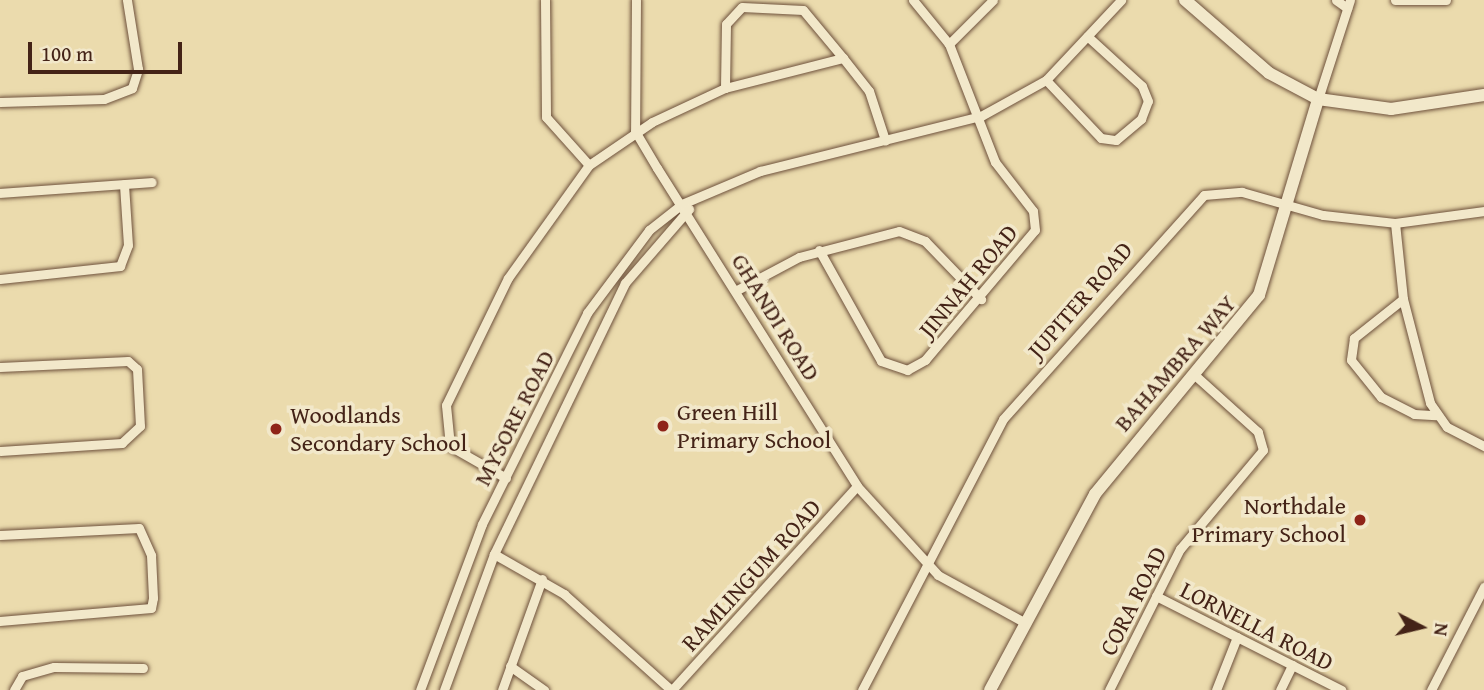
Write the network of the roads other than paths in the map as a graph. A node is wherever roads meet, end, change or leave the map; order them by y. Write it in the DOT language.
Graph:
graph roads {
  1 [pos="127,0"];
  2 [pos="545,0"];
  3 [pos="636,0"];
  4 [pos="913,0"];
  5 [pos="993,0"];
  6 [pos="1121,0"];
  7 [pos="1185,0"];
  8 [pos="1336,0"];
  9 [pos="1395,0"];
  10 [pos="1446,0"];
  11 [pos="1348,4"];
  12 [pos="1087,36"];
  13 [pos="949,44"];
  14 [pos="843,58"];
  15 [pos="1046,80"];
  16 [pos="725,88"];
  17 [pos="1484,94"];
  18 [pos="1318,99"];
  19 [pos="0,102"];
  20 [pos="981,116"];
  21 [pos="635,131"];
  22 [pos="885,140"];
  23 [pos="589,165"];
  24 [pos="152,182"];
  25 [pos="124,184"];
  26 [pos="0,193"];
  27 [pos="1286,206"];
  28 [pos="685,208"];
  29 [pos="1484,211"];
  30 [pos="1395,223"];
  31 [pos="819,250"];
  32 [pos="0,279"];
  33 [pos="737,290"];
  34 [pos="981,299"];
  35 [pos="1403,299"];
  36 [pos="0,367"];
  37 [pos="1197,377"];
  38 [pos="1436,415"];
  39 [pos="1484,446"];
  40 [pos="0,451"];
  41 [pos="506,478"];
  42 [pos="857,486"];
  43 [pos="0,535"];
  44 [pos="494,554"];
  45 [pos="925,562"];
  46 [pos="541,579"];
  47 [pos="1484,587"];
  48 [pos="1156,596"];
  49 [pos="0,621"];
  50 [pos="1024,622"];
  51 [pos="1237,637"];
  52 [pos="1292,665"];
  53 [pos="510,666"];
  54 [pos="143,668"];
  55 [pos="14,690"];
  56 [pos="420,690"];
  57 [pos="444,690"];
  58 [pos="502,690"];
  59 [pos="544,690"];
  60 [pos="672,690"];
  61 [pos="862,690"];
  62 [pos="990,690"];
  63 [pos="1109,690"];
  64 [pos="1216,690"];
  65 [pos="1280,690"];
  66 [pos="1341,690"];
  67 [pos="1431,690"];
  1 -- 19 [label="street"];
  2 -- 23 [label="street"];
  3 -- 21 [label="street"];
  4 -- 13 [label="street, JINNAH ROAD"];
  5 -- 13 [label="street"];
  6 -- 12 [label="street, MYSORE ROAD"];
  7 -- 18 [label="street"];
  8 -- 11 [label="street"];
  9 -- 10 [label="street"];
  11 -- 18 [label="street, BAHAMBRA WAY"];
  12 -- 15 [label="street, MYSORE ROAD"];
  12 -- 15 [label="street"];
  13 -- 20 [label="street, JINNAH ROAD"];
  14 -- 16 [label="street"];
  14 -- 16 [label="street"];
  14 -- 22 [label="street"];
  15 -- 20 [label="street, MYSORE ROAD"];
  16 -- 21 [label="street"];
  17 -- 18 [label="street"];
  18 -- 27 [label="street, BAHAMBRA WAY"];
  20 -- 22 [label="street, MYSORE ROAD"];
  20 -- 34 [label="street, JINNAH ROAD"];
  21 -- 23 [label="street"];
  21 -- 28 [label="street, GHANDI ROAD"];
  22 -- 28 [label="street, MYSORE ROAD"];
  23 -- 41 [label="street"];
  24 -- 25 [label="street"];
  25 -- 26 [label="street"];
  25 -- 32 [label="street"];
  27 -- 30 [label="street, JUPITER ROAD"];
  27 -- 37 [label="street, BAHAMBRA WAY"];
  27 -- 45 [label="street, JUPITER ROAD"];
  28 -- 33 [label="street, GHANDI ROAD"];
  28 -- 41 [label="street, MYSORE ROAD"];
  28 -- 44 [label="street, MYSORE ROAD"];
  29 -- 30 [label="street, JUPITER ROAD"];
  30 -- 35 [label="street"];
  31 -- 33 [label="street"];
  31 -- 34 [label="street"];
  31 -- 34 [label="street, JINNAH ROAD"];
  33 -- 42 [label="street, GHANDI ROAD"];
  35 -- 38 [label="street"];
  35 -- 38 [label="street"];
  36 -- 40 [label="street"];
  37 -- 48 [label="street, CORA ROAD"];
  37 -- 50 [label="street, BAHAMBRA WAY"];
  38 -- 39 [label="street"];
  41 -- 56 [label="street, MYSORE ROAD"];
  42 -- 45 [label="street, GHANDI ROAD"];
  42 -- 60 [label="street, RAMLINGUM ROAD"];
  43 -- 49 [label="street"];
  44 -- 46 [label="street"];
  44 -- 57 [label="street, MYSORE ROAD"];
  45 -- 50 [label="street, GHANDI ROAD"];
  45 -- 61 [label="street, JUPITER ROAD"];
  46 -- 53 [label="street"];
  46 -- 60 [label="street"];
  47 -- 67 [label="street"];
  48 -- 51 [label="street, LORNELLA ROAD"];
  48 -- 63 [label="street, CORA ROAD"];
  50 -- 62 [label="street, BAHAMBRA WAY"];
  51 -- 52 [label="street, LORNELLA ROAD"];
  51 -- 64 [label="street"];
  52 -- 65 [label="street"];
  52 -- 66 [label="street, LORNELLA ROAD"];
  53 -- 58 [label="street"];
  53 -- 59 [label="street"];
  54 -- 55 [label="street"];
}
